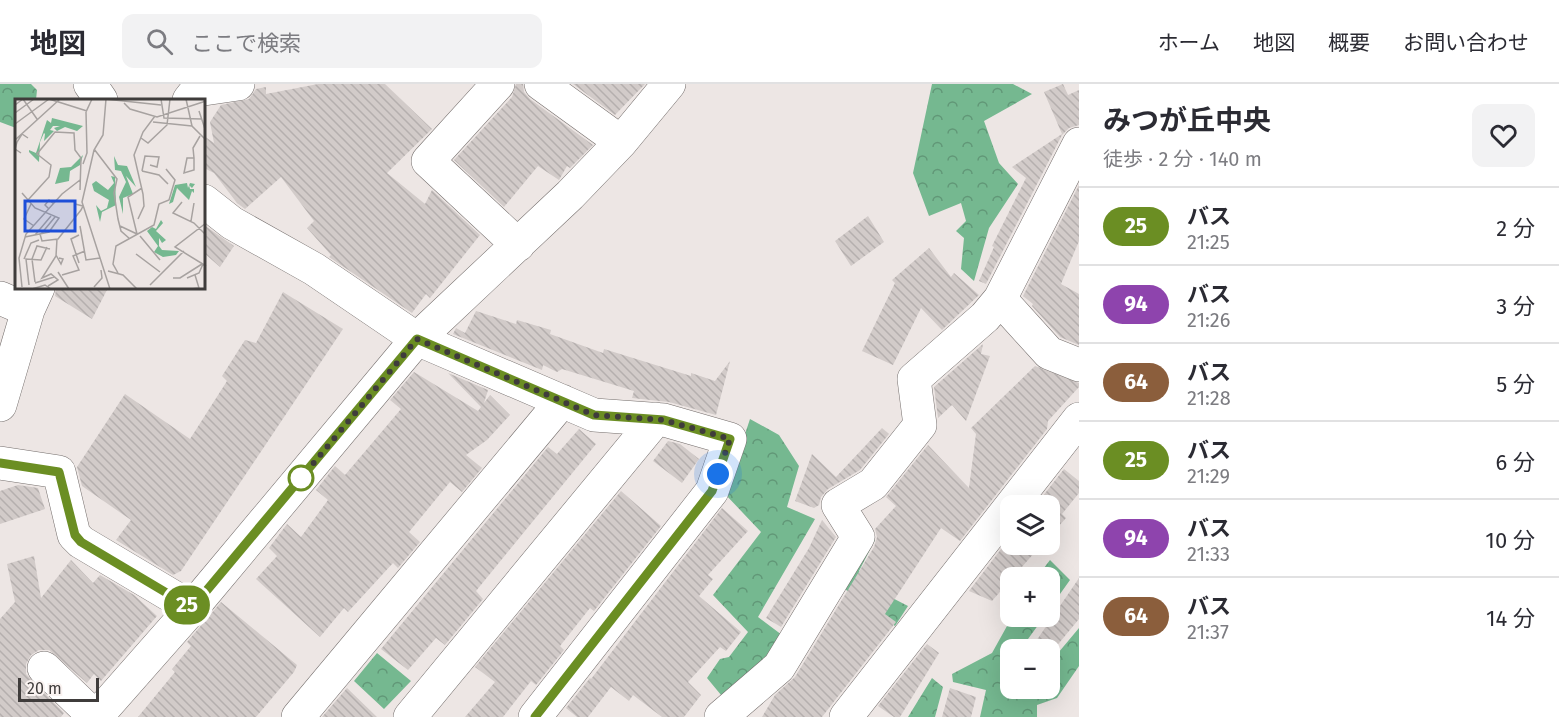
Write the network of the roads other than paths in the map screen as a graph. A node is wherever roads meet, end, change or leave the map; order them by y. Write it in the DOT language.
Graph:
graph roads {
  1 [pos="90,84"];
  2 [pos="238,84"];
  3 [pos="498,84"];
  4 [pos="541,84"];
  5 [pos="669,84"];
  6 [pos="100,99"];
  7 [pos="190,99"];
  8 [pos="621,142"];
  9 [pos="1079,144"];
  10 [pos="206,203"];
  11 [pos="518,245"];
  12 [pos="22,299"];
  13 [pos="1000,299"];
  14 [pos="417,339"];
  15 [pos="1079,365"];
  16 [pos="562,401"];
  17 [pos="0,405"];
  18 [pos="656,419"];
  19 [pos="1079,419"];
  20 [pos="0,463"];
  21 [pos="192,608"];
  22 [pos="44,668"];
  23 [pos="857,713"];
  24 [pos="96,717"];
  25 [pos="298,717"];
  26 [pos="410,717"];
  27 [pos="535,717"];
  28 [pos="721,717"];
  1 -- 6 [label="street"];
  2 -- 7 [label="street"];
  3 -- 11 [label="street"];
  4 -- 8 [label="street"];
  5 -- 8 [label="street"];
  8 -- 11 [label="street"];
  9 -- 13 [label="street"];
  10 -- 14 [label="street"];
  11 -- 14 [label="street"];
  12 -- 17 [label="street"];
  13 -- 15 [label="street"];
  13 -- 28 [label="street"];
  14 -- 16 [label="street"];
  14 -- 21 [label="street"];
  16 -- 18 [label="street"];
  16 -- 25 [label="street"];
  18 -- 26 [label="street"];
  18 -- 27 [label="street"];
  19 -- 23 [label="street"];
  20 -- 21 [label="street"];
  21 -- 24 [label="street"];
  22 -- 24 [label="street"];
}
